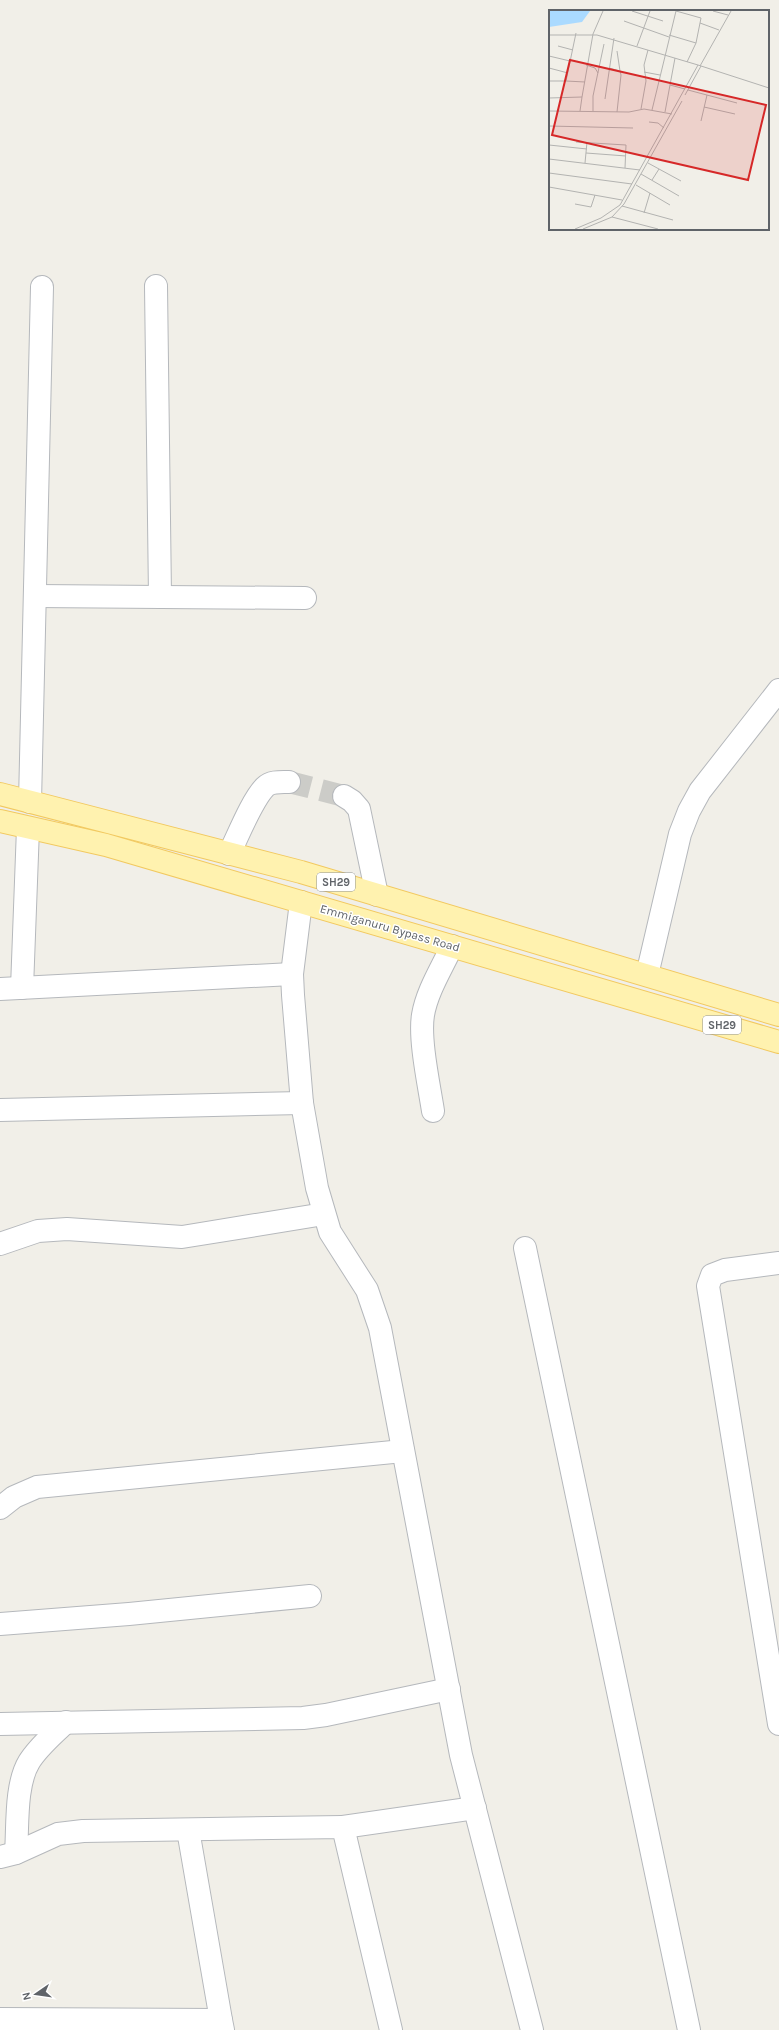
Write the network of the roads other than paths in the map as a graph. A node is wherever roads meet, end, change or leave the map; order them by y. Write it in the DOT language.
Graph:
graph roads {
  1 [pos="156,286"];
  2 [pos="42,287"];
  3 [pos="35,596"];
  4 [pos="160,597"];
  5 [pos="305,598"];
  6 [pos="779,690"];
  7 [pos="289,782"];
  8 [pos="0,794"];
  9 [pos="344,796"];
  10 [pos="30,802"];
  11 [pos="0,821"];
  12 [pos="28,828"];
  13 [pos="229,854"];
  14 [pos="377,895"];
  15 [pos="301,902"];
  16 [pos="452,946"];
  17 [pos="292,974"];
  18 [pos="647,975"];
  19 [pos="22,988"];
  20 [pos="0,989"];
  21 [pos="779,1014"];
  22 [pos="779,1042"];
  23 [pos="302,1103"];
  24 [pos="0,1110"];
  25 [pos="433,1111"];
  26 [pos="327,1223"];
  27 [pos="0,1244"];
  28 [pos="525,1248"];
  29 [pos="779,1263"];
  30 [pos="403,1451"];
  31 [pos="0,1508"];
  32 [pos="310,1596"];
  33 [pos="0,1624"];
  34 [pos="774,1670"];
  35 [pos="449,1689"];
  36 [pos="66,1722"];
  37 [pos="0,1724"];
  38 [pos="779,1724"];
  39 [pos="475,1808"];
  40 [pos="343,1827"];
  41 [pos="188,1830"];
  42 [pos="8,1855"];
  43 [pos="10,2023"];
  44 [pos="130,2025"];
  45 [pos="222,2025"];
  46 [pos="391,2030"];
  47 [pos="532,2030"];
  48 [pos="689,2030"];
  1 -- 4 [label="street"];
  2 -- 3 [label="street"];
  3 -- 4 [label="street"];
  3 -- 10 [label="street"];
  4 -- 5 [label="street"];
  6 -- 18 [label="street"];
  7 -- 13 [label="street"];
  8 -- 10 [label="main road, SH29"];
  9 -- 14 [label="street"];
  10 -- 13 [label="main road, SH29"];
  11 -- 12 [label="main road, Emmiganuru Bypass Road / SH29"];
  12 -- 15 [label="main road, Emmiganuru Bypass Road / SH29"];
  12 -- 19 [label="street"];
  13 -- 14 [label="main road, SH29"];
  14 -- 18 [label="main road, SH29"];
  15 -- 16 [label="main road, Emmiganuru Bypass Road / SH29"];
  15 -- 17 [label="street"];
  16 -- 22 [label="main road, Emmiganuru Bypass Road / SH29"];
  16 -- 25 [label="street"];
  17 -- 19 [label="street"];
  17 -- 23 [label="street"];
  18 -- 21 [label="main road, SH29"];
  19 -- 20 [label="street"];
  23 -- 24 [label="street"];
  23 -- 26 [label="street"];
  26 -- 27 [label="street"];
  26 -- 30 [label="street"];
  28 -- 48 [label="street"];
  29 -- 34 [label="street"];
  30 -- 31 [label="street"];
  30 -- 35 [label="street"];
  32 -- 33 [label="street"];
  34 -- 38 [label="street"];
  35 -- 36 [label="street"];
  35 -- 39 [label="street"];
  36 -- 37 [label="street"];
  36 -- 42 [label="street"];
  39 -- 40 [label="street"];
  39 -- 47 [label="street"];
  40 -- 41 [label="street"];
  40 -- 46 [label="street"];
  41 -- 42 [label="street"];
  41 -- 45 [label="street"];
  43 -- 44 [label="street"];
  44 -- 45 [label="street"];
}
